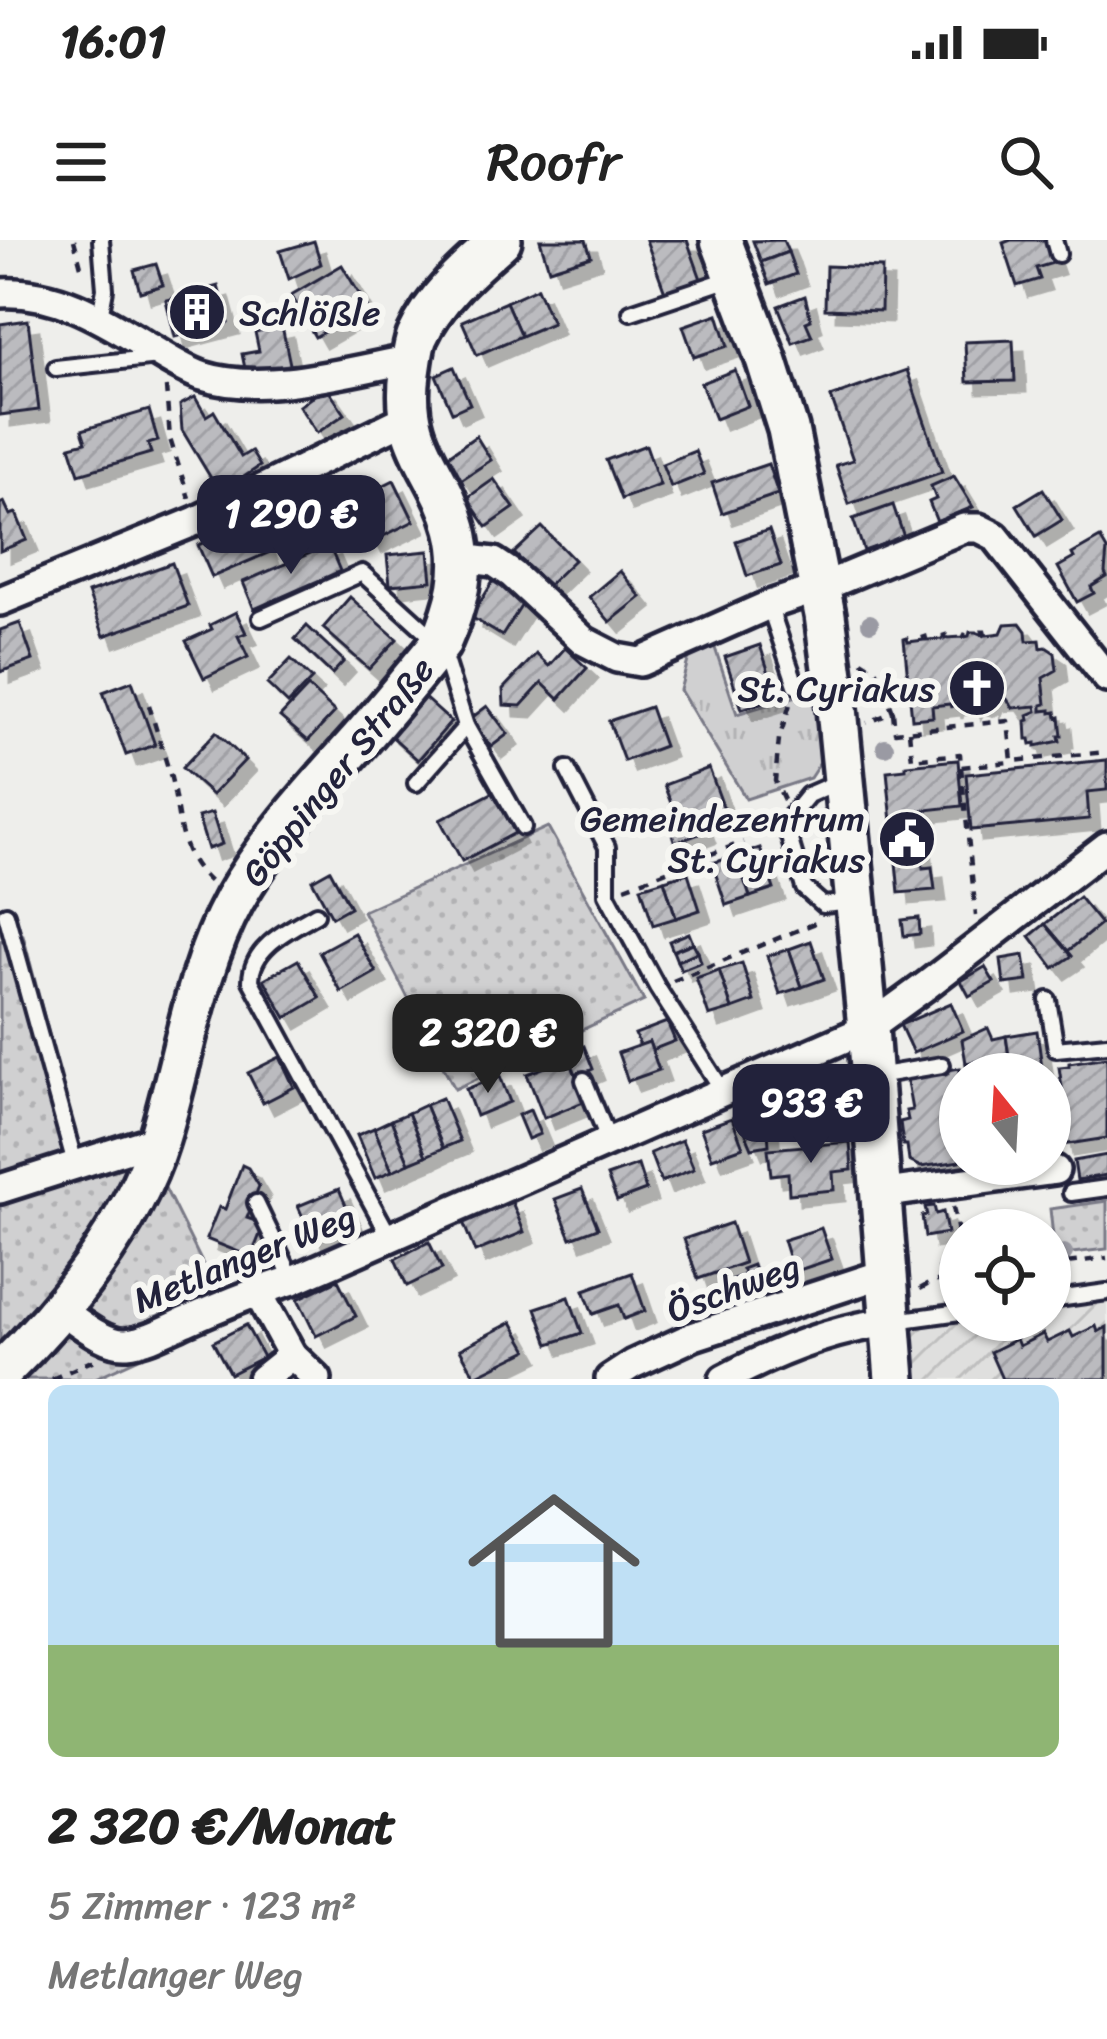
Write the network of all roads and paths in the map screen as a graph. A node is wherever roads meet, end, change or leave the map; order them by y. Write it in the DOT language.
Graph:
graph roads {
  1 [pos="101,240"];
  2 [pos="501,240"];
  3 [pos="721,240"];
  4 [pos="737,276"];
  5 [pos="0,293"];
  6 [pos="631,312"];
  7 [pos="100,317"];
  8 [pos="164,357"];
  9 [pos="412,359"];
  10 [pos="56,368"];
  11 [pos="167,400"];
  12 [pos="409,417"];
  13 [pos="196,521"];
  14 [pos="460,558"];
  15 [pos="820,588"];
  16 [pos="0,601"];
  17 [pos="769,605"];
  18 [pos="261,618"];
  19 [pos="440,644"];
  20 [pos="1107,678"];
  21 [pos="796,685"];
  22 [pos="836,698"];
  23 [pos="149,705"];
  24 [pos="893,712"];
  25 [pos="466,726"];
  26 [pos="909,731"];
  27 [pos="1107,752"];
  28 [pos="1012,761"];
  29 [pos="961,767"];
  30 [pos="567,769"];
  31 [pos="844,780"];
  32 [pos="416,783"];
  33 [pos="791,816"];
  34 [pos="523,826"];
  35 [pos="743,842"];
  36 [pos="1107,846"];
  37 [pos="607,894"];
  38 [pos="235,898"];
  39 [pos="839,903"];
  40 [pos="6,914"];
  41 [pos="316,914"];
  42 [pos="979,945"];
  43 [pos="658,987"];
  44 [pos="1048,1000"];
  45 [pos="868,1028"];
  46 [pos="1107,1044"];
  47 [pos="939,1066"];
  48 [pos="871,1077"];
  49 [pos="584,1080"];
  50 [pos="723,1091"];
  51 [pos="160,1138"];
  52 [pos="609,1141"];
  53 [pos="76,1167"];
  54 [pos="1071,1182"];
  55 [pos="949,1185"];
  56 [pos="1107,1188"];
  57 [pos="0,1189"];
  58 [pos="879,1195"];
  59 [pos="256,1202"];
  60 [pos="954,1209"];
  61 [pos="390,1237"];
  62 [pos="1107,1258"];
  63 [pos="1071,1262"];
  64 [pos="293,1280"];
  65 [pos="939,1281"];
  66 [pos="257,1291"];
  67 [pos="1107,1292"];
  68 [pos="1071,1297"];
  69 [pos="888,1298"];
  70 [pos="939,1308"];
  71 [pos="62,1310"];
  72 [pos="126,1343"];
  73 [pos="292,1355"];
  74 [pos="0,1373"];
  75 [pos="52,1379"];
  76 [pos="262,1379"];
  77 [pos="317,1379"];
  78 [pos="610,1379"];
  79 [pos="724,1379"];
  80 [pos="895,1379"];
  1 -- 7 [label="lane"];
  2 -- 9 [label="main road, Göppinger Straße"];
  3 -- 4 [label="main road"];
  4 -- 6 [label="lane"];
  4 -- 15 [label="main road"];
  5 -- 7 [label="street"];
  7 -- 8 [label="street"];
  8 -- 9 [label="street"];
  8 -- 10 [label="lane"];
  9 -- 12 [label="main road, Göppinger Straße"];
  11 -- 13 [label="path"];
  12 -- 13 [label="street"];
  12 -- 14 [label="main road, Göppinger Straße"];
  13 -- 16 [label="street"];
  14 -- 17 [label="street"];
  14 -- 19 [label="main road, Göppinger Straße"];
  15 -- 17 [label="street"];
  15 -- 20 [label="street"];
  15 -- 22 [label="main road"];
  17 -- 21 [label="lane"];
  18 -- 19 [label="lane"];
  19 -- 25 [label="lane"];
  19 -- 38 [label="main road, Göppinger Straße"];
  21 -- 22 [label="lane"];
  21 -- 33 [label="path"];
  22 -- 31 [label="main road"];
  23 -- 38 [label="path"];
  24 -- 26 [label="path"];
  25 -- 32 [label="lane"];
  25 -- 34 [label="lane"];
  26 -- 28 [label="path"];
  26 -- 29 [label="path"];
  27 -- 28 [label="path"];
  28 -- 29 [label="path"];
  29 -- 42 [label="path"];
  30 -- 37 [label="lane"];
  31 -- 33 [label="lane"];
  31 -- 39 [label="main road"];
  33 -- 39 [label="lane"];
  35 -- 37 [label="path"];
  36 -- 42 [label="street, Metlanger Weg"];
  37 -- 43 [label="lane"];
  38 -- 51 [label="main road, Göppinger Straße"];
  39 -- 43 [label="path"];
  39 -- 45 [label="main road"];
  40 -- 53 [label="lane"];
  41 -- 61 [label="lane, Metlanger Weg"];
  42 -- 45 [label="street, Metlanger Weg"];
  43 -- 50 [label="lane"];
  44 -- 46 [label="lane"];
  45 -- 48 [label="main road"];
  45 -- 50 [label="street, Metlanger Weg"];
  47 -- 48 [label="lane"];
  48 -- 58 [label="main road"];
  49 -- 52 [label="lane"];
  50 -- 52 [label="street, Metlanger Weg"];
  51 -- 53 [label="street"];
  51 -- 71 [label="main road, Göppinger Straße"];
  52 -- 61 [label="street, Metlanger Weg"];
  53 -- 57 [label="street"];
  54 -- 56 [label="lane"];
  55 -- 58 [label="street"];
  55 -- 60 [label="path"];
  58 -- 69 [label="main road"];
  59 -- 64 [label="lane"];
  61 -- 64 [label="street, Metlanger Weg"];
  62 -- 63 [label="path"];
  64 -- 66 [label="street, Metlanger Weg"];
  65 -- 69 [label="path"];
  66 -- 72 [label="street, Metlanger Weg"];
  66 -- 73 [label="street"];
  67 -- 68 [label="lane"];
  69 -- 70 [label="lane"];
  69 -- 78 [label="street, Öschweg"];
  69 -- 79 [label="street"];
  69 -- 80 [label="main road"];
  71 -- 72 [label="street, Metlanger Weg"];
  71 -- 74 [label="main road, Göppinger Straße"];
  72 -- 75 [label="path"];
  73 -- 76 [label="street"];
  73 -- 77 [label="street"];
}
